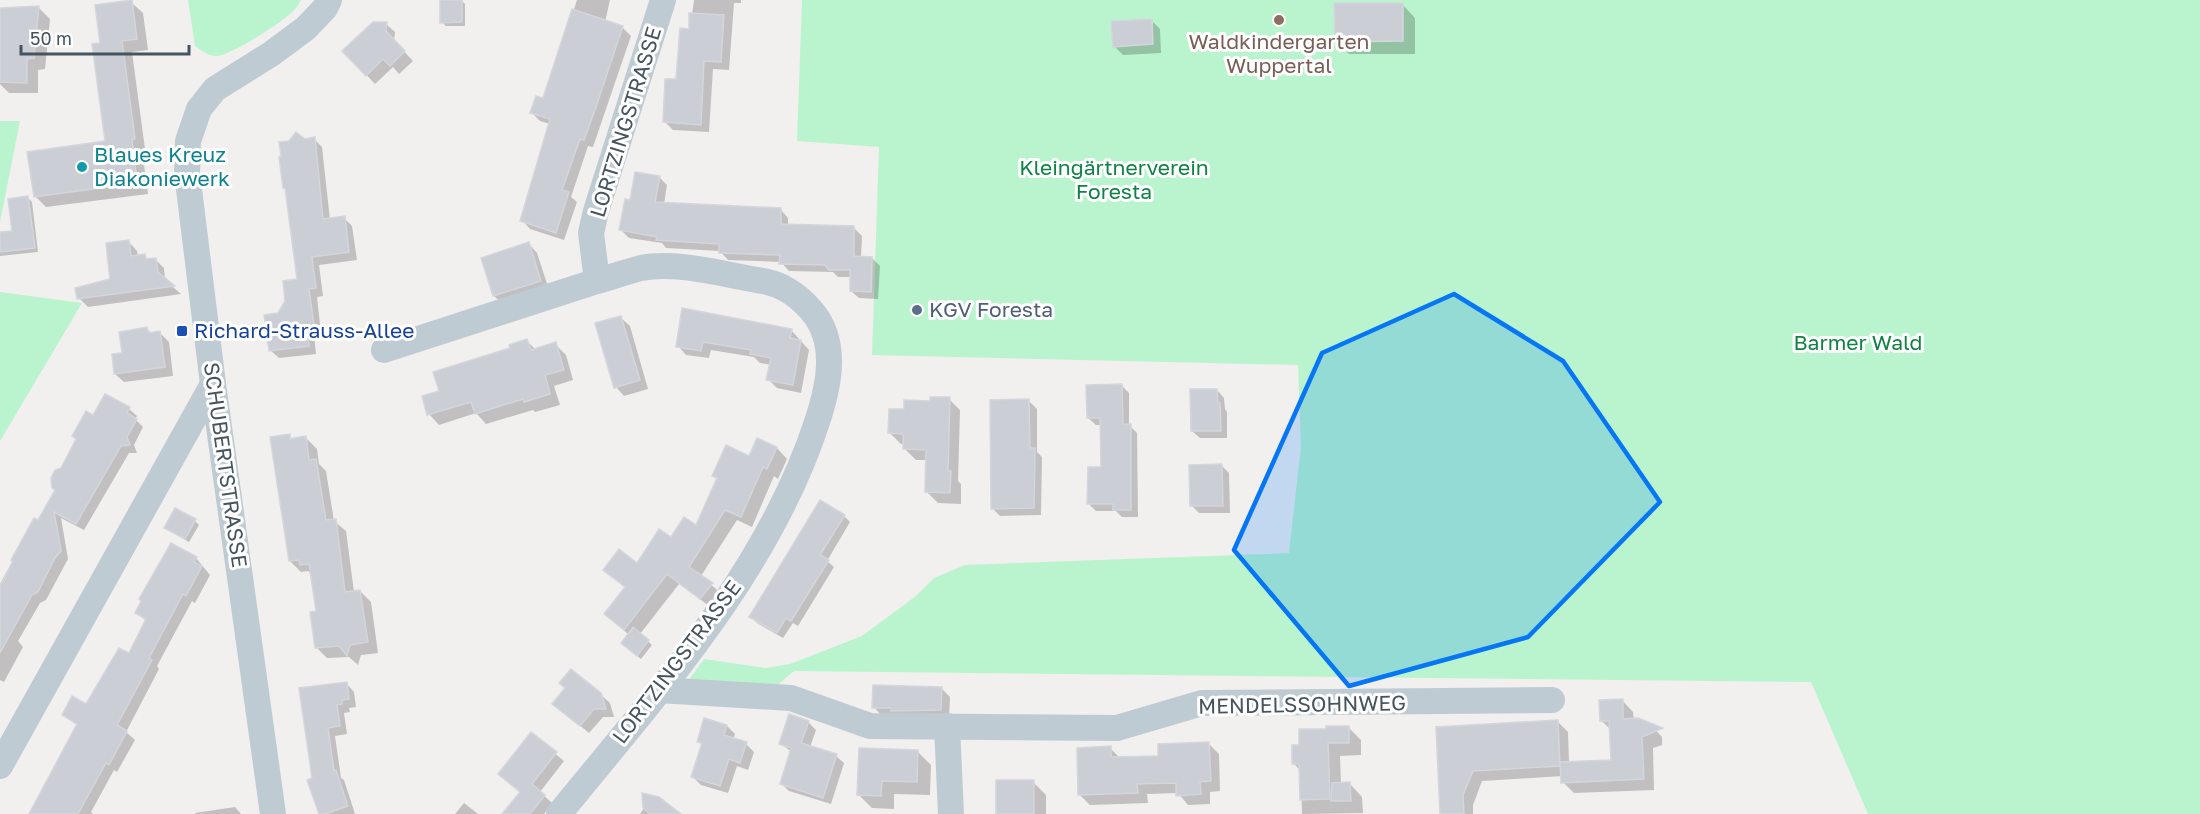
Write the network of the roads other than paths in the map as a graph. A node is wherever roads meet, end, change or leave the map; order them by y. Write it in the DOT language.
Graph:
graph roads {
  1 [pos="329,0"];
  2 [pos="663,0"];
  3 [pos="597,281"];
  4 [pos="384,350"];
  5 [pos="213,384"];
  6 [pos="659,690"];
  7 [pos="1552,700"];
  8 [pos="947,726"];
  9 [pos="0,766"];
  10 [pos="273,814"];
  11 [pos="560,814"];
  12 [pos="951,814"];
  1 -- 5 [label="street, SCHUBERTSTRASSE"];
  2 -- 3 [label="street, LORTZINGSTRASSE"];
  3 -- 4 [label="street, LORTZINGSTRASSE"];
  3 -- 6 [label="street, LORTZINGSTRASSE"];
  5 -- 9 [label="street"];
  5 -- 10 [label="street, SCHUBERTSTRASSE"];
  6 -- 8 [label="street, MENDELSSOHNWEG"];
  6 -- 11 [label="street, LORTZINGSTRASSE"];
  7 -- 8 [label="street, MENDELSSOHNWEG"];
  8 -- 12 [label="street"];
}
